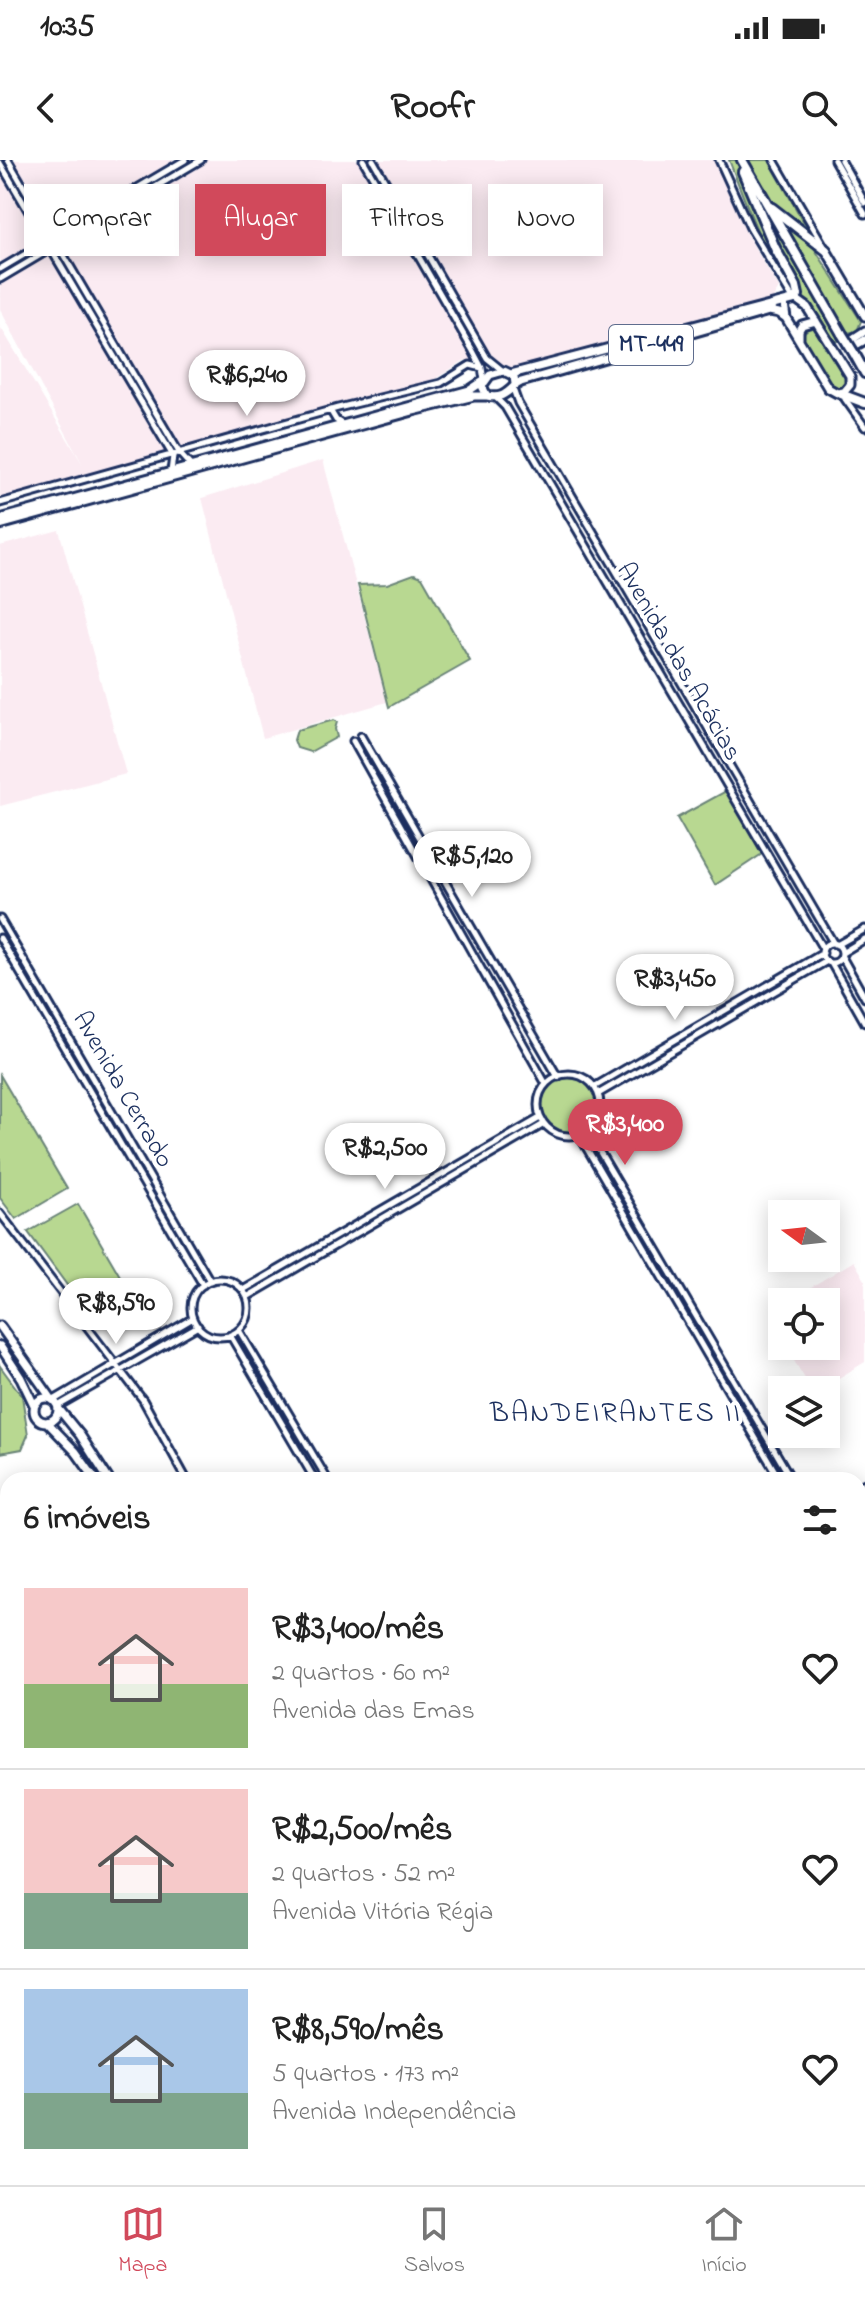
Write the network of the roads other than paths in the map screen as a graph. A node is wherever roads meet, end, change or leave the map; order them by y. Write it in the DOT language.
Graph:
graph roads {
  1 [pos="8,160"];
  2 [pos="185,160"];
  3 [pos="201,160"];
  4 [pos="363,160"];
  5 [pos="373,160"];
  6 [pos="719,160"];
  7 [pos="740,160"];
  8 [pos="774,160"];
  9 [pos="834,160"];
  10 [pos="841,160"];
  11 [pos="0,163"];
  12 [pos="144,184"];
  13 [pos="160,184"];
  14 [pos="24,187"];
  15 [pos="24,203"];
  16 [pos="865,203"];
  17 [pos="768,205"];
  18 [pos="865,214"];
  19 [pos="826,250"];
  20 [pos="24,255"];
  21 [pos="38,256"];
  22 [pos="56,256"];
  23 [pos="65,256"];
  24 [pos="0,269"];
  25 [pos="0,279"];
  26 [pos="788,301"];
  27 [pos="865,316"];
  28 [pos="786,318"];
  29 [pos="816,321"];
  30 [pos="865,331"];
  31 [pos="799,340"];
  32 [pos="865,340"];
  33 [pos="850,347"];
  34 [pos="836,353"];
  35 [pos="482,368"];
  36 [pos="507,372"];
  37 [pos="865,373"];
  38 [pos="483,381"];
  39 [pos="850,385"];
  40 [pos="514,387"];
  41 [pos="841,394"];
  42 [pos="491,397"];
  43 [pos="852,401"];
  44 [pos="865,403"];
  45 [pos="330,410"];
  46 [pos="343,424"];
  47 [pos="865,427"];
  48 [pos="327,429"];
  49 [pos="176,455"];
  50 [pos="191,466"];
  51 [pos="171,472"];
  52 [pos="0,503"];
  53 [pos="0,522"];
  54 [pos="361,736"];
  55 [pos="353,741"];
  56 [pos="0,919"];
  57 [pos="865,929"];
  58 [pos="0,938"];
  59 [pos="865,939"];
  60 [pos="835,944"];
  61 [pos="823,951"];
  62 [pos="842,955"];
  63 [pos="829,962"];
  64 [pos="865,998"];
  65 [pos="865,1023"];
  66 [pos="558,1077"];
  67 [pos="546,1084"];
  68 [pos="594,1087"];
  69 [pos="598,1094"];
  70 [pos="540,1118"];
  71 [pos="544,1124"];
  72 [pos="587,1130"];
  73 [pos="579,1135"];
  74 [pos="0,1213"];
  75 [pos="210,1281"];
  76 [pos="203,1285"];
  77 [pos="243,1290"];
  78 [pos="247,1297"];
  79 [pos="193,1318"];
  80 [pos="0,1326"];
  81 [pos="198,1326"];
  82 [pos="239,1330"];
  83 [pos="230,1335"];
  84 [pos="0,1346"];
  85 [pos="114,1364"];
  86 [pos="119,1370"];
  87 [pos="55,1403"];
  88 [pos="34,1405"];
  89 [pos="47,1422"];
  90 [pos="90,1472"];
  91 [pos="104,1472"];
  92 [pos="183,1472"];
  93 [pos="310,1472"];
  94 [pos="323,1472"];
  95 [pos="775,1472"];
  96 [pos="787,1472"];
  1 -- 14 [label="street"];
  2 -- 12 [label="street"];
  3 -- 13 [label="street"];
  4 -- 35 [label="street"];
  5 -- 36 [label="street"];
  6 -- 26 [label="street"];
  7 -- 17 [label="highway"];
  7 -- 26 [label="highway"];
  8 -- 19 [label="street"];
  9 -- 18 [label="street"];
  10 -- 16 [label="street"];
  11 -- 15 [label="street"];
  17 -- 19 [label="highway"];
  17 -- 33 [label="highway, bridge"];
  19 -- 27 [label="main road"];
  20 -- 24 [label="street"];
  21 -- 25 [label="street"];
  22 -- 49 [label="street"];
  23 -- 49 [label="street"];
  26 -- 28 [label="main road"];
  26 -- 29 [label="main road"];
  26 -- 36 [label="main road, MT-449"];
  28 -- 31 [label="main road"];
  28 -- 40 [label="main road, MT-449"];
  29 -- 31 [label="main road"];
  29 -- 34 [label="main road"];
  30 -- 33 [label="main road"];
  31 -- 41 [label="main road"];
  32 -- 33 [label="main road"];
  33 -- 34 [label="main road"];
  33 -- 37 [label="highway"];
  34 -- 39 [label="main road"];
  35 -- 38 [label="street"];
  35 -- 45 [label="street"];
  36 -- 38 [label="main road, MT-449"];
  36 -- 40 [label="main road"];
  38 -- 42 [label="main road"];
  38 -- 46 [label="main road, MT-449"];
  39 -- 41 [label="main road"];
  39 -- 43 [label="street"];
  40 -- 42 [label="main road, MT-449"];
  40 -- 60 [label="street, Avenida das Acácias"];
  41 -- 43 [label="highway"];
  42 -- 53 [label="main road, MT-449"];
  42 -- 61 [label="street, Avenida das Acácias"];
  43 -- 44 [label="highway"];
  43 -- 47 [label="street"];
  45 -- 46 [label="street"];
  45 -- 48 [label="street"];
  45 -- 49 [label="street"];
  46 -- 48 [label="main road, MT-449"];
  48 -- 50 [label="main road, MT-449"];
  49 -- 50 [label="street"];
  49 -- 51 [label="street"];
  49 -- 52 [label="street"];
  50 -- 51 [label="main road, MT-449"];
  51 -- 53 [label="main road, MT-449"];
  54 -- 66 [label="street"];
  55 -- 67 [label="street"];
  56 -- 75 [label="street, Avenida Cerrado"];
  57 -- 60 [label="street"];
  58 -- 76 [label="street, Avenida Cerrado"];
  59 -- 62 [label="street"];
  60 -- 61 [label="street"];
  60 -- 62 [label="street"];
  61 -- 63 [label="street"];
  61 -- 68 [label="street"];
  62 -- 63 [label="street"];
  62 -- 64 [label="street"];
  63 -- 65 [label="street"];
  63 -- 69 [label="street"];
  66 -- 67 [label="street"];
  66 -- 68 [label="street"];
  67 -- 70 [label="street"];
  68 -- 69 [label="street"];
  69 -- 72 [label="street"];
  70 -- 71 [label="street"];
  70 -- 77 [label="street"];
  71 -- 73 [label="street"];
  71 -- 78 [label="street"];
  72 -- 73 [label="street"];
  72 -- 96 [label="street"];
  73 -- 95 [label="street"];
  74 -- 85 [label="street"];
  75 -- 76 [label="street"];
  75 -- 77 [label="street"];
  76 -- 79 [label="street"];
  77 -- 78 [label="street"];
  78 -- 82 [label="street"];
  79 -- 81 [label="street"];
  79 -- 85 [label="street"];
  80 -- 87 [label="main road"];
  81 -- 83 [label="street"];
  81 -- 86 [label="street"];
  82 -- 83 [label="street"];
  82 -- 94 [label="street"];
  83 -- 93 [label="street"];
  84 -- 88 [label="main road"];
  85 -- 86 [label="street"];
  85 -- 87 [label="street"];
  86 -- 87 [label="street"];
  86 -- 92 [label="street"];
  87 -- 88 [label="main road"];
  87 -- 89 [label="main road"];
  87 -- 91 [label="main road"];
  88 -- 89 [label="main road"];
  89 -- 90 [label="main road"];
}
